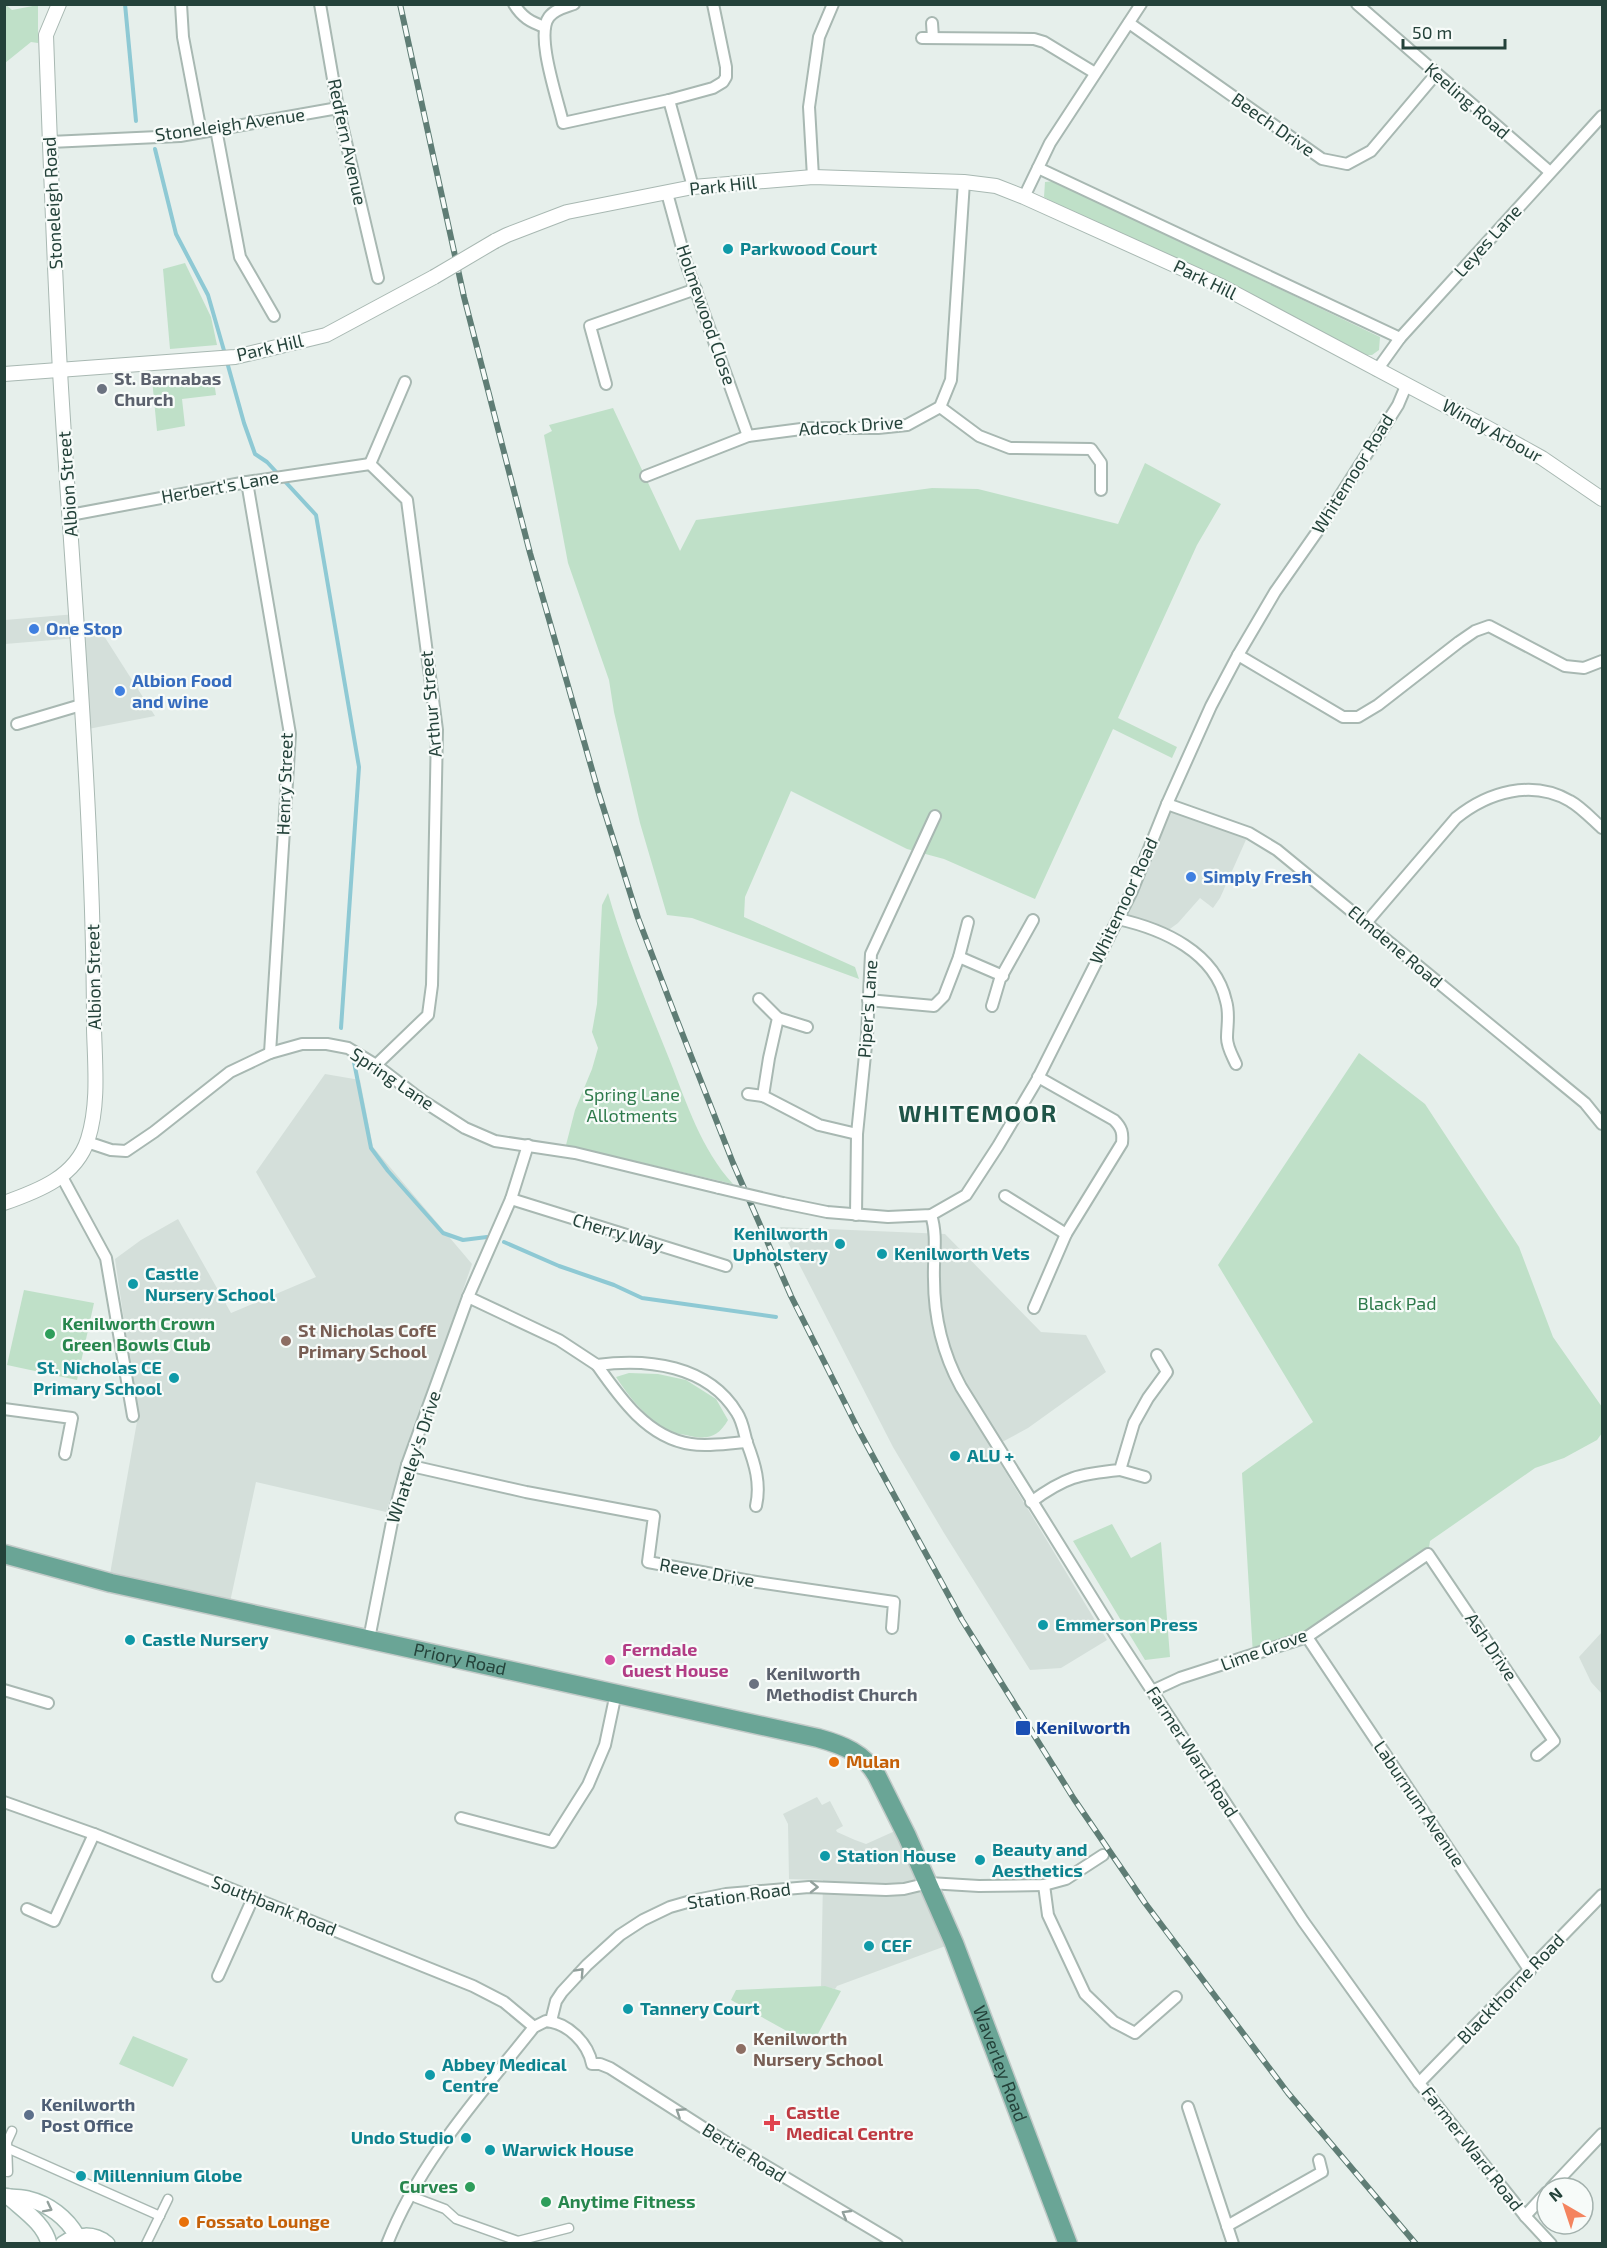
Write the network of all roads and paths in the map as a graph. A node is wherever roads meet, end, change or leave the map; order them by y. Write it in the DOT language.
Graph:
graph roads {
  1 [pos="59,4"];
  2 [pos="181,4"];
  3 [pos="320,4"];
  4 [pos="514,4"];
  5 [pos="574,4"];
  6 [pos="713,4"];
  7 [pos="833,4"];
  8 [pos="1141,4"];
  9 [pos="1357,4"];
  10 [pos="932,23"];
  11 [pos="1129,23"];
  12 [pos="545,27"];
  13 [pos="1095,73"];
  14 [pos="1436,74"];
  15 [pos="669,100"];
  16 [pos="338,108"];
  17 [pos="1602,116"];
  18 [pos="216,129"];
  19 [pos="201,132"];
  20 [pos="50,142"];
  21 [pos="1038,168"];
  22 [pos="1550,172"];
  23 [pos="813,177"];
  24 [pos="964,182"];
  25 [pos="693,187"];
  26 [pos="667,194"];
  27 [pos="1024,197"];
  28 [pos="378,278"];
  29 [pos="696,289"];
  30 [pos="274,316"];
  31 [pos="1400,338"];
  32 [pos="1377,370"];
  33 [pos="60,371"];
  34 [pos="4,374"];
  35 [pos="405,382"];
  36 [pos="606,384"];
  37 [pos="1406,386"];
  38 [pos="940,407"];
  39 [pos="748,436"];
  40 [pos="370,464"];
  41 [pos="646,476"];
  42 [pos="247,482"];
  43 [pos="1101,490"];
  44 [pos="1602,499"];
  45 [pos="70,515"];
  46 [pos="1238,655"];
  47 [pos="1602,661"];
  48 [pos="81,705"];
  49 [pos="16,724"];
  50 [pos="1167,804"];
  51 [pos="935,816"];
  52 [pos="1602,828"];
  53 [pos="1118,919"];
  54 [pos="1033,920"];
  55 [pos="968,922"];
  56 [pos="1366,922"];
  57 [pos="959,957"];
  58 [pos="1003,976"];
  59 [pos="759,999"];
  60 [pos="868,1000"];
  61 [pos="992,1006"];
  62 [pos="778,1018"];
  63 [pos="807,1027"];
  64 [pos="270,1053"];
  65 [pos="1236,1064"];
  66 [pos="376,1065"];
  67 [pos="1038,1077"];
  68 [pos="748,1094"];
  69 [pos="763,1096"];
  70 [pos="1602,1124"];
  71 [pos="857,1134"];
  72 [pos="87,1142"];
  73 [pos="528,1145"];
  74 [pos="62,1177"];
  75 [pos="719,1188"];
  76 [pos="1005,1196"];
  77 [pos="511,1199"];
  78 [pos="4,1203"];
  79 [pos="856,1215"];
  80 [pos="931,1215"];
  81 [pos="1066,1234"];
  82 [pos="726,1266"];
  83 [pos="468,1297"];
  84 [pos="1034,1308"];
  85 [pos="1157,1355"];
  86 [pos="597,1365"];
  87 [pos="4,1409"];
  88 [pos="133,1416"];
  89 [pos="747,1442"];
  90 [pos="65,1454"];
  91 [pos="407,1465"];
  92 [pos="1120,1470"];
  93 [pos="1145,1477"];
  94 [pos="1031,1502"];
  95 [pos="756,1506"];
  96 [pos="4,1554"];
  97 [pos="1428,1554"];
  98 [pos="892,1628"];
  99 [pos="1307,1637"];
  100 [pos="369,1639"];
  101 [pos="4,1690"];
  102 [pos="1152,1691"];
  103 [pos="616,1693"];
  104 [pos="48,1703"];
  105 [pos="1537,1755"];
  106 [pos="889,1800"];
  107 [pos="4,1802"];
  108 [pos="461,1818"];
  109 [pos="94,1834"];
  110 [pos="1103,1855"];
  111 [pos="929,1883"];
  112 [pos="1044,1885"];
  113 [pos="1602,1895"];
  114 [pos="253,1898"];
  115 [pos="27,1909"];
  116 [pos="1530,1971"];
  117 [pos="218,1977"];
  118 [pos="1176,1997"];
  119 [pos="551,2021"];
  120 [pos="534,2027"];
  121 [pos="1419,2083"];
  122 [pos="1188,2107"];
  123 [pos="12,2131"];
  124 [pos="1602,2134"];
  125 [pos="7,2148"];
  126 [pos="1319,2160"];
  127 [pos="8,2172"];
  128 [pos="1562,2176"];
  129 [pos="7,2197"];
  130 [pos="416,2198"];
  131 [pos="168,2199"];
  132 [pos="1535,2205"];
  133 [pos="160,2216"];
  134 [pos="1525,2216"];
  135 [pos="1227,2226"];
  136 [pos="569,2228"];
  137 [pos="77,2236"];
  138 [pos="518,2242"];
  139 [pos="106,2243"];
  140 [pos="49,2244"];
  141 [pos="63,2244"];
  142 [pos="146,2244"];
  143 [pos="387,2244"];
  144 [pos="897,2244"];
  145 [pos="1068,2244"];
  146 [pos="1233,2244"];
  147 [pos="1551,2244"];
  1 -- 20 [label="street, Stoneleigh Road"];
  2 -- 19 [label="street"];
  3 -- 16 [label="street, Redfern Avenue"];
  4 -- 12 [label="street"];
  5 -- 12 [label="street"];
  6 -- 15 [label="street"];
  7 -- 23 [label="street"];
  8 -- 11 [label="street"];
  9 -- 14 [label="street, Keeling Road"];
  10 -- 13 [label="street"];
  11 -- 13 [label="street"];
  11 -- 14 [label="street, Beech Drive"];
  12 -- 15 [label="street"];
  13 -- 21 [label="street"];
  14 -- 22 [label="street, Keeling Road"];
  15 -- 25 [label="street"];
  16 -- 18 [label="street, Stoneleigh Avenue"];
  16 -- 28 [label="street, Redfern Avenue"];
  17 -- 22 [label="street, Leyes Lane"];
  18 -- 19 [label="street, Stoneleigh Avenue"];
  18 -- 30 [label="street"];
  19 -- 20 [label="street, Stoneleigh Avenue"];
  20 -- 33 [label="street, Stoneleigh Road"];
  21 -- 27 [label="street"];
  21 -- 31 [label="street, Park Hill"];
  22 -- 31 [label="street, Leyes Lane"];
  23 -- 24 [label="street, Park Hill"];
  23 -- 25 [label="street, Park Hill"];
  24 -- 27 [label="street, Park Hill"];
  24 -- 38 [label="street"];
  25 -- 26 [label="street, Park Hill"];
  26 -- 29 [label="street, Holmewood Close"];
  26 -- 33 [label="street, Park Hill, bridge"];
  27 -- 32 [label="street, Park Hill"];
  29 -- 36 [label="street"];
  29 -- 39 [label="street, Holmewood Close"];
  31 -- 32 [label="street, Leyes Lane"];
  32 -- 37 [label="street, Windy Arbour"];
  33 -- 34 [label="street, Park Hill"];
  33 -- 45 [label="street, Albion Street"];
  35 -- 40 [label="street"];
  37 -- 44 [label="street, Windy Arbour"];
  37 -- 46 [label="street, Whitemoor Road"];
  38 -- 39 [label="street, Adcock Drive"];
  38 -- 43 [label="street"];
  39 -- 41 [label="street, Adcock Drive"];
  40 -- 42 [label="street, Herbert's Lane"];
  40 -- 66 [label="street, Arthur Street"];
  42 -- 45 [label="street, Herbert's Lane"];
  42 -- 64 [label="street, Henry Street"];
  45 -- 48 [label="street, Albion Street"];
  46 -- 47 [label="street"];
  46 -- 50 [label="street, Whitemoor Road"];
  48 -- 49 [label="street"];
  48 -- 72 [label="street, Albion Street"];
  50 -- 53 [label="street, Whitemoor Road"];
  50 -- 56 [label="street, Elmdene Road"];
  51 -- 60 [label="street, Piper's Lane"];
  52 -- 56 [label="street"];
  53 -- 65 [label="street"];
  53 -- 67 [label="street, Whitemoor Road"];
  54 -- 58 [label="street"];
  55 -- 57 [label="street"];
  56 -- 70 [label="street, Elmdene Road"];
  57 -- 58 [label="street"];
  57 -- 60 [label="street"];
  58 -- 61 [label="street"];
  59 -- 62 [label="street"];
  60 -- 71 [label="street, Piper's Lane"];
  62 -- 63 [label="street"];
  62 -- 69 [label="street"];
  64 -- 66 [label="street, Spring Lane"];
  64 -- 72 [label="street, Spring Lane"];
  66 -- 73 [label="street, Spring Lane"];
  67 -- 80 [label="street, Whitemoor Road"];
  67 -- 81 [label="street"];
  68 -- 69 [label="street"];
  69 -- 71 [label="street"];
  71 -- 79 [label="street, Piper's Lane"];
  72 -- 74 [label="street, Albion Street"];
  73 -- 75 [label="street, Spring Lane"];
  73 -- 77 [label="street, Whateley's Drive"];
  74 -- 78 [label="street, Albion Street"];
  74 -- 88 [label="street"];
  75 -- 79 [label="street, Whitemoor Road, bridge"];
  76 -- 81 [label="street"];
  77 -- 82 [label="street, Cherry Way"];
  77 -- 83 [label="street, Whateley's Drive"];
  79 -- 80 [label="street, Whitemoor Road"];
  80 -- 94 [label="street, Farmer Ward Road"];
  81 -- 84 [label="street"];
  83 -- 86 [label="street"];
  83 -- 91 [label="street, Whateley's Drive"];
  85 -- 92 [label="street"];
  86 -- 89 [label="street"];
  86 -- 89 [label="street"];
  87 -- 90 [label="street"];
  89 -- 95 [label="street"];
  91 -- 98 [label="street, Reeve Drive"];
  91 -- 100 [label="street, Whateley's Drive"];
  92 -- 93 [label="street"];
  92 -- 94 [label="street"];
  94 -- 102 [label="street, Farmer Ward Road"];
  96 -- 100 [label="main road, Priory Road"];
  97 -- 99 [label="street, Lime Grove"];
  97 -- 105 [label="street, Ash Drive"];
  99 -- 102 [label="street, Lime Grove"];
  99 -- 116 [label="street, Laburnum Avenue"];
  100 -- 103 [label="main road, Priory Road"];
  101 -- 104 [label="street"];
  102 -- 121 [label="street, Farmer Ward Road"];
  103 -- 106 [label="main road, Priory Road"];
  103 -- 108 [label="street"];
  106 -- 111 [label="main road, Waverley Road"];
  107 -- 109 [label="street, Southbank Road"];
  109 -- 114 [label="street, Southbank Road"];
  109 -- 115 [label="street"];
  110 -- 112 [label="street, Station Road"];
  111 -- 112 [label="street, Station Road"];
  119 -- 111 [label="street, Station Road, one-way"];
  111 -- 145 [label="main road, Waverley Road"];
  112 -- 118 [label="street"];
  113 -- 116 [label="street, Blackthorne Road"];
  114 -- 117 [label="street"];
  114 -- 120 [label="street, Southbank Road"];
  116 -- 121 [label="street, Blackthorne Road"];
  119 -- 120 [label="street"];
  144 -- 119 [label="street, Bertie Road, one-way"];
  120 -- 143 [label="street"];
  121 -- 134 [label="street, Farmer Ward Road"];
  122 -- 135 [label="street"];
  123 -- 125 [label="street"];
  124 -- 128 [label="street"];
  125 -- 127 [label="street"];
  125 -- 133 [label="street"];
  126 -- 135 [label="street"];
  129 -- 137 [label="main road, one-way"];
  129 -- 140 [label="main road"];
  130 -- 138 [label="street"];
  131 -- 133 [label="street"];
  132 -- 134 [label="street"];
  133 -- 142 [label="street"];
  134 -- 147 [label="street, Farmer Ward Road"];
  135 -- 146 [label="street"];
  136 -- 138 [label="street"];
  137 -- 139 [label="main road"];
  137 -- 141 [label="main road"];
}
